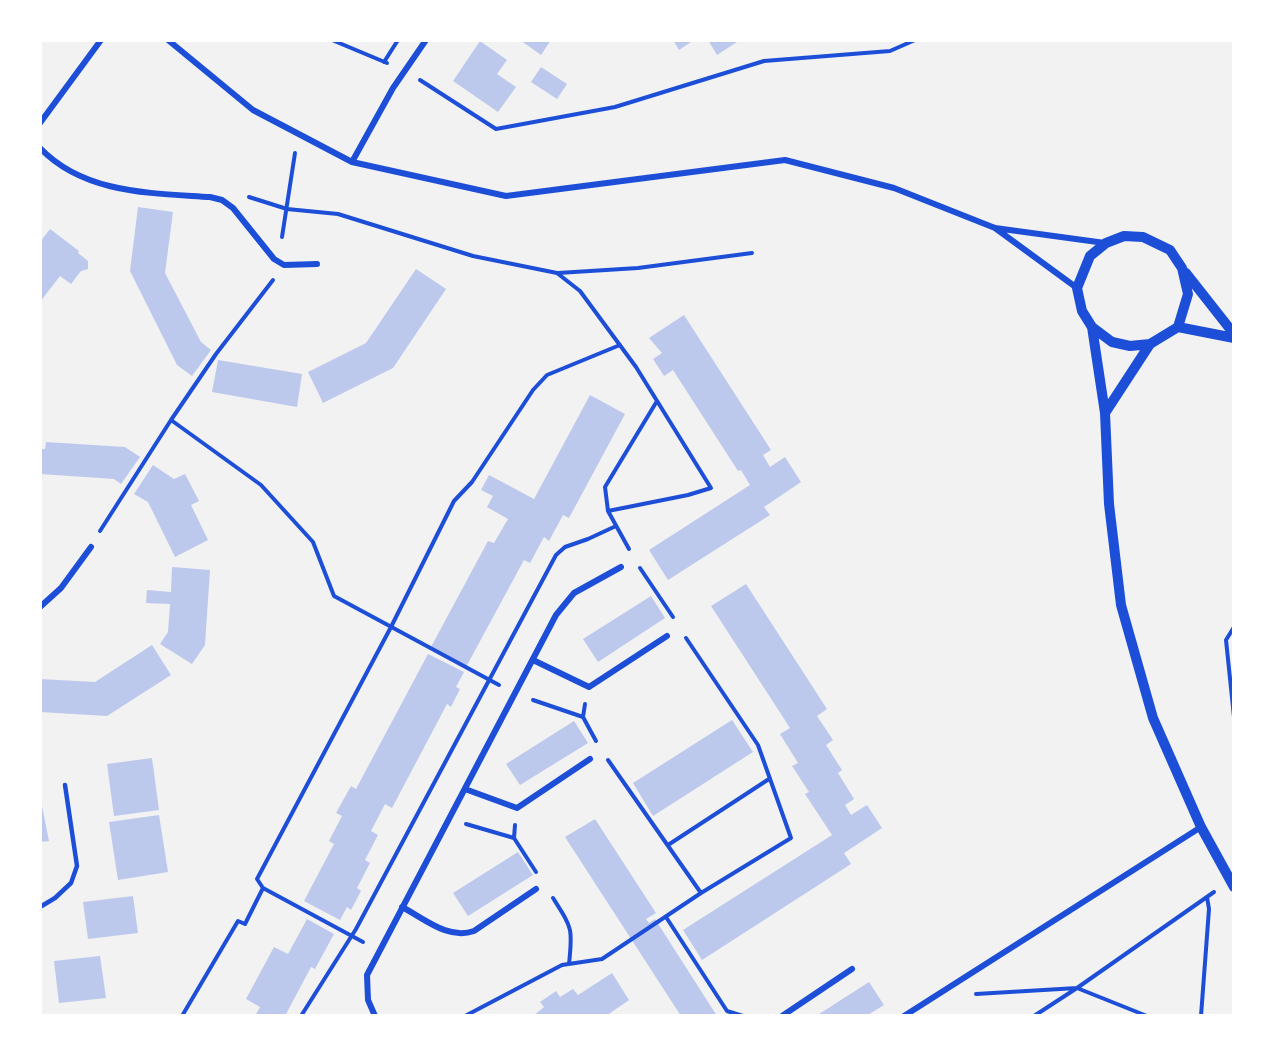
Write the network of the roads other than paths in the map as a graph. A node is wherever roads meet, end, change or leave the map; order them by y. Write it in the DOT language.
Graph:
graph roads {
  1 [pos="101,40"];
  2 [pos="168,40"];
  3 [pos="426,40"];
  4 [pos="40,123"];
  5 [pos="40,148"];
  6 [pos="352,162"];
  7 [pos="995,228"];
  8 [pos="1106,243"];
  9 [pos="317,264"];
  10 [pos="1182,268"];
  11 [pos="1077,288"];
  12 [pos="1092,327"];
  13 [pos="1178,327"];
  14 [pos="1233,336"];
  15 [pos="1149,344"];
  16 [pos="1106,413"];
  17 [pos="91,547"];
  18 [pos="621,567"];
  19 [pos="40,607"];
  20 [pos="667,636"];
  21 [pos="533,660"];
  22 [pos="590,759"];
  23 [pos="66,785"];
  24 [pos="465,789"];
  25 [pos="1201,827"];
  26 [pos="1232,884"];
  27 [pos="536,889"];
  28 [pos="40,907"];
  29 [pos="402,907"];
  30 [pos="852,969"];
  31 [pos="375,1016"];
  32 [pos="782,1016"];
  33 [pos="904,1016"];
  1 -- 4 [label="street"];
  2 -- 6 [label="street"];
  3 -- 6 [label="street"];
  5 -- 9 [label="street"];
  6 -- 7 [label="street"];
  7 -- 8 [label="street"];
  7 -- 11 [label="street"];
  8 -- 10 [label="street"];
  8 -- 11 [label="street"];
  10 -- 13 [label="street"];
  10 -- 14 [label="street"];
  11 -- 12 [label="street"];
  12 -- 15 [label="street"];
  12 -- 16 [label="street"];
  13 -- 14 [label="street"];
  13 -- 15 [label="street"];
  15 -- 16 [label="street"];
  16 -- 25 [label="street"];
  17 -- 19 [label="street"];
  18 -- 21 [label="street"];
  20 -- 21 [label="street"];
  21 -- 24 [label="street"];
  22 -- 24 [label="street"];
  23 -- 28 [label="lane"];
  24 -- 29 [label="street"];
  25 -- 26 [label="street"];
  25 -- 33 [label="street"];
  27 -- 29 [label="street"];
  29 -- 31 [label="street"];
  30 -- 32 [label="street"];
}
